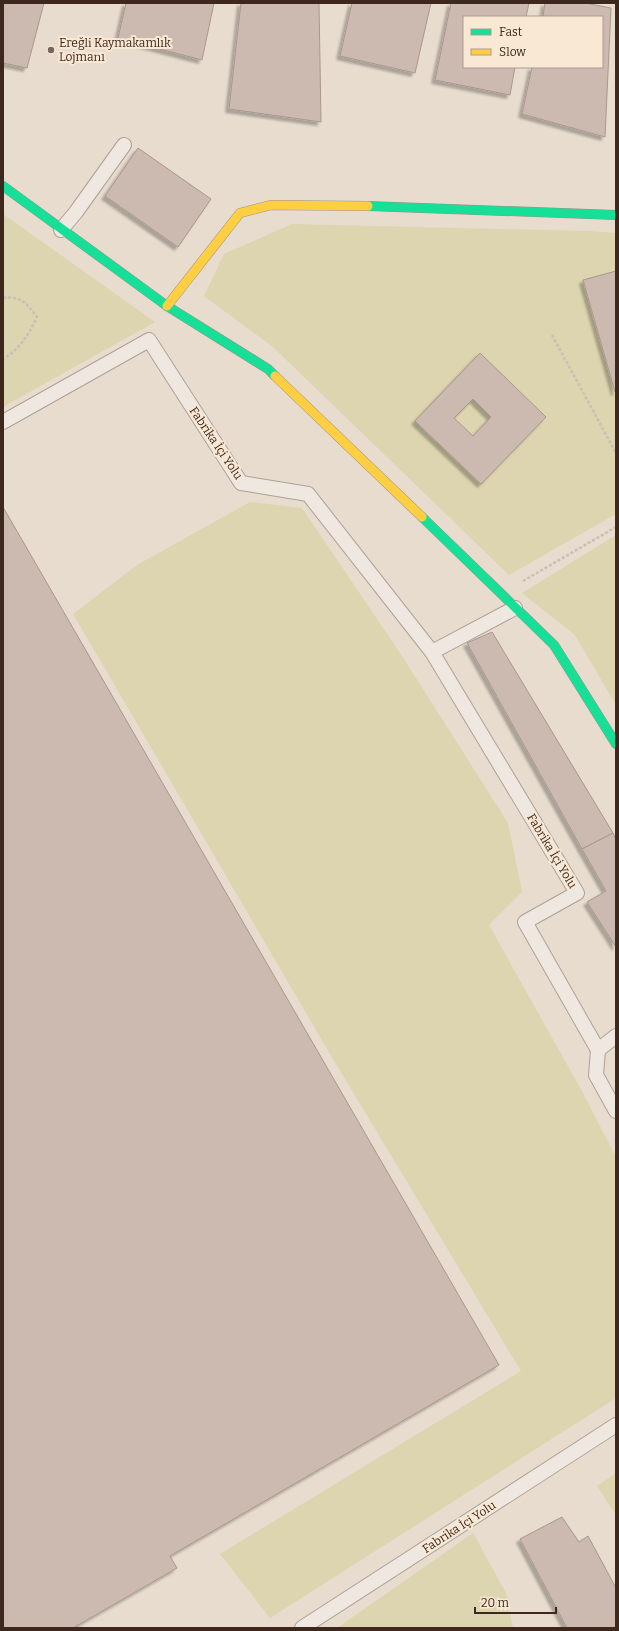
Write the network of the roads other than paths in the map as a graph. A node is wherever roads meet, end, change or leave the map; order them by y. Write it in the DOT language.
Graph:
graph roads {
  1 [pos="124,145"];
  2 [pos="3,186"];
  3 [pos="616,215"];
  4 [pos="61,230"];
  5 [pos="167,306"];
  6 [pos="3,422"];
  7 [pos="515,608"];
  8 [pos="432,652"];
  9 [pos="616,744"];
  10 [pos="616,1036"];
  11 [pos="598,1050"];
  12 [pos="616,1111"];
  13 [pos="616,1425"];
  14 [pos="302,1628"];
  1 -- 4 [label="lane"];
  2 -- 4 [label="main road"];
  3 -- 5 [label="main road"];
  4 -- 5 [label="main road"];
  5 -- 7 [label="main road"];
  6 -- 8 [label="lane, Fabrika İçi Yolu"];
  7 -- 8 [label="lane"];
  7 -- 9 [label="main road"];
  8 -- 11 [label="lane, Fabrika İçi Yolu"];
  10 -- 11 [label="lane"];
  11 -- 12 [label="lane"];
  13 -- 14 [label="lane, Fabrika İçi Yolu"];
}
